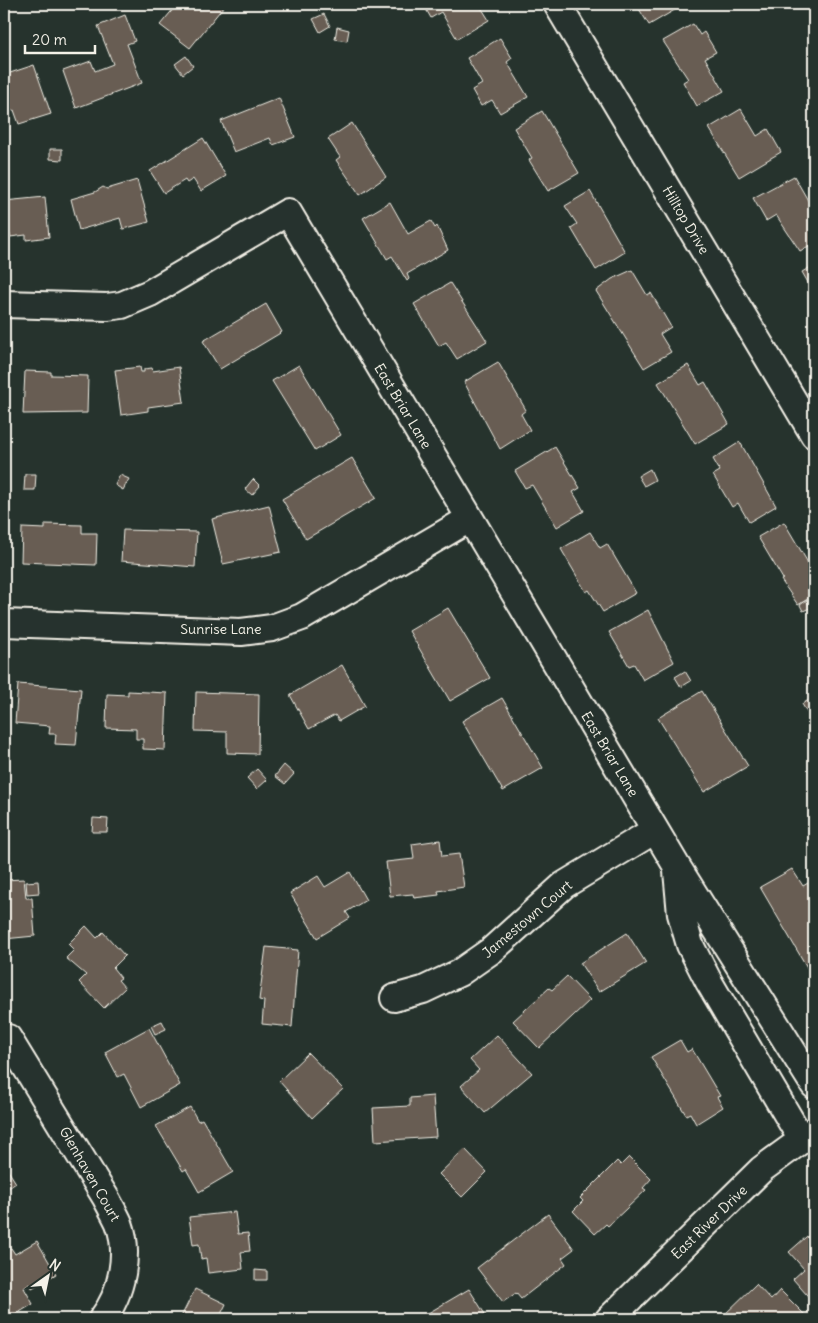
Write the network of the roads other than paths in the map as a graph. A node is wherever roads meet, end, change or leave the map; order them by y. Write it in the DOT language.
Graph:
graph roads {
  1 [pos="557,4"];
  2 [pos="4,304"];
  3 [pos="814,435"];
  4 [pos="469,519"];
  5 [pos="4,623"];
  6 [pos="655,830"];
  7 [pos="676,866"];
  8 [pos="394,998"];
  9 [pos="8,1038"];
  10 [pos="814,1085"];
  11 [pos="808,1135"];
  12 [pos="102,1319"];
  13 [pos="609,1319"];
  1 -- 3 [label="street, Hilltop Drive"];
  2 -- 4 [label="street, East Briar Lane"];
  4 -- 5 [label="street, Sunrise Lane"];
  4 -- 6 [label="street, East Briar Lane"];
  6 -- 7 [label="street, East Briar Lane"];
  6 -- 8 [label="street, Jamestown Court"];
  7 -- 10 [label="street, East Briar Lane"];
  7 -- 11 [label="street, East Briar Lane"];
  9 -- 12 [label="street, Glenhaven Court"];
  11 -- 13 [label="street, East River Drive"];
}
